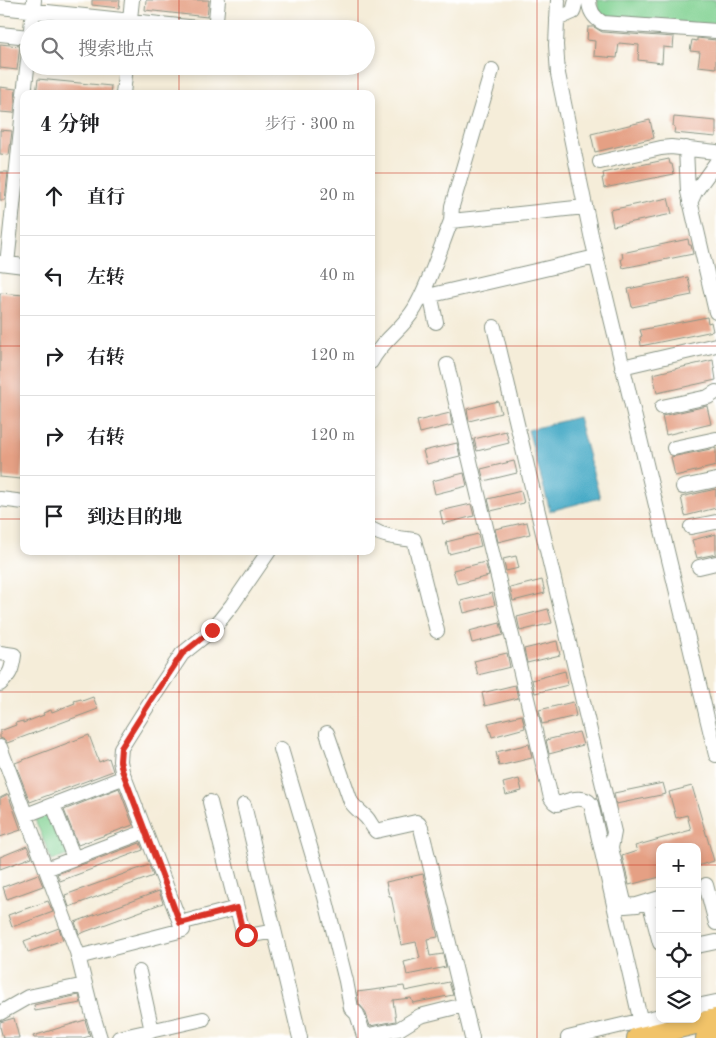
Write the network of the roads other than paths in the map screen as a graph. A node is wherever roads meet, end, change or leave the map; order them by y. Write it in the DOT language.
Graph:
graph roads {
  1 [pos="132,0"];
  2 [pos="218,0"];
  3 [pos="558,0"];
  4 [pos="576,0"];
  5 [pos="589,0"];
  6 [pos="34,5"];
  7 [pos="0,7"];
  8 [pos="32,20"];
  9 [pos="106,20"];
  10 [pos="130,20"];
  11 [pos="216,20"];
  12 [pos="557,20"];
  13 [pos="716,32"];
  14 [pos="0,34"];
  15 [pos="20,36"];
  16 [pos="492,70"];
  17 [pos="26,75"];
  18 [pos="125,75"];
  19 [pos="24,90"];
  20 [pos="123,90"];
  21 [pos="20,131"];
  22 [pos="686,148"];
  23 [pos="716,152"];
  24 [pos="600,162"];
  25 [pos="716,163"];
  26 [pos="690,203"];
  27 [pos="585,207"];
  28 [pos="450,221"];
  29 [pos="596,257"];
  30 [pos="3,264"];
  31 [pos="20,266"];
  32 [pos="715,307"];
  33 [pos="436,322"];
  34 [pos="494,327"];
  35 [pos="716,345"];
  36 [pos="375,356"];
  37 [pos="447,365"];
  38 [pos="622,367"];
  39 [pos="716,392"];
  40 [pos="662,407"];
  41 [pos="716,438"];
  42 [pos="674,448"];
  43 [pos="716,480"];
  44 [pos="684,487"];
  45 [pos="0,499"];
  46 [pos="20,502"];
  47 [pos="716,522"];
  48 [pos="691,528"];
  49 [pos="375,531"];
  50 [pos="266,555"];
  51 [pos="716,563"];
  52 [pos="700,567"];
  53 [pos="437,631"];
  54 [pos="0,654"];
  55 [pos="0,684"];
  56 [pos="327,733"];
  57 [pos="0,747"];
  58 [pos="281,749"];
  59 [pos="716,755"];
  60 [pos="117,780"];
  61 [pos="210,802"];
  62 [pos="53,805"];
  63 [pos="244,805"];
  64 [pos="26,816"];
  65 [pos="136,835"];
  66 [pos="74,858"];
  67 [pos="46,869"];
  68 [pos="706,885"];
  69 [pos="654,900"];
  70 [pos="237,908"];
  71 [pos="180,923"];
  72 [pos="716,923"];
  73 [pos="274,931"];
  74 [pos="659,933"];
  75 [pos="716,943"];
  76 [pos="701,945"];
  77 [pos="77,954"];
  78 [pos="139,972"];
  79 [pos="85,985"];
  80 [pos="716,1002"];
  81 [pos="464,1005"];
  82 [pos="1,1009"];
  83 [pos="701,1012"];
  84 [pos="203,1019"];
  85 [pos="656,1019"];
  86 [pos="671,1023"];
  87 [pos="700,1023"];
  88 [pos="152,1031"];
  89 [pos="641,1031"];
  90 [pos="713,1033"];
  91 [pos="100,1038"];
  92 [pos="119,1038"];
  93 [pos="300,1038"];
  94 [pos="472,1038"];
  95 [pos="568,1038"];
  1 -- 10 [label="street"];
  2 -- 11 [label="street"];
  3 -- 12 [label="street"];
  4 -- 12 [label="street"];
  5 -- 13 [label="street"];
  6 -- 7 [label="street"];
  6 -- 8 [label="street"];
  6 -- 9 [label="street"];
  12 -- 27 [label="street"];
  14 -- 15 [label="street"];
  16 -- 28 [label="street"];
  17 -- 19 [label="street"];
  18 -- 20 [label="street"];
  21 -- 30 [label="street"];
  22 -- 23 [label="street"];
  22 -- 24 [label="street"];
  22 -- 26 [label="street"];
  25 -- 26 [label="street"];
  26 -- 32 [label="street"];
  27 -- 28 [label="street"];
  27 -- 29 [label="street"];
  28 -- 36 [label="street"];
  29 -- 33 [label="street"];
  29 -- 38 [label="street"];
  30 -- 31 [label="street"];
  34 -- 69 [label="street"];
  35 -- 38 [label="street"];
  37 -- 89 [label="street"];
  38 -- 59 [label="street"];
  39 -- 40 [label="street"];
  41 -- 42 [label="street"];
  43 -- 44 [label="street"];
  45 -- 46 [label="street"];
  47 -- 48 [label="street"];
  49 -- 53 [label="street"];
  50 -- 71 [label="street"];
  51 -- 52 [label="street"];
  54 -- 55 [label="street"];
  56 -- 81 [label="street"];
  57 -- 64 [label="street"];
  58 -- 81 [label="street"];
  60 -- 62 [label="street"];
  61 -- 70 [label="street"];
  62 -- 64 [label="street"];
  62 -- 66 [label="street"];
  63 -- 73 [label="street"];
  64 -- 67 [label="street"];
  65 -- 66 [label="street"];
  66 -- 67 [label="street"];
  67 -- 77 [label="street"];
  68 -- 72 [label="street"];
  69 -- 74 [label="street"];
  70 -- 71 [label="street"];
  70 -- 73 [label="street"];
  71 -- 77 [label="street"];
  73 -- 93 [label="street"];
  75 -- 76 [label="street"];
  77 -- 79 [label="street"];
  78 -- 88 [label="street"];
  79 -- 82 [label="street"];
  79 -- 91 [label="street"];
  80 -- 83 [label="street"];
  81 -- 94 [label="street"];
  84 -- 88 [label="street"];
  85 -- 89 [label="street"];
  86 -- 89 [label="highway"];
  87 -- 90 [label="highway"];
  88 -- 92 [label="street"];
  89 -- 95 [label="street"];
}
